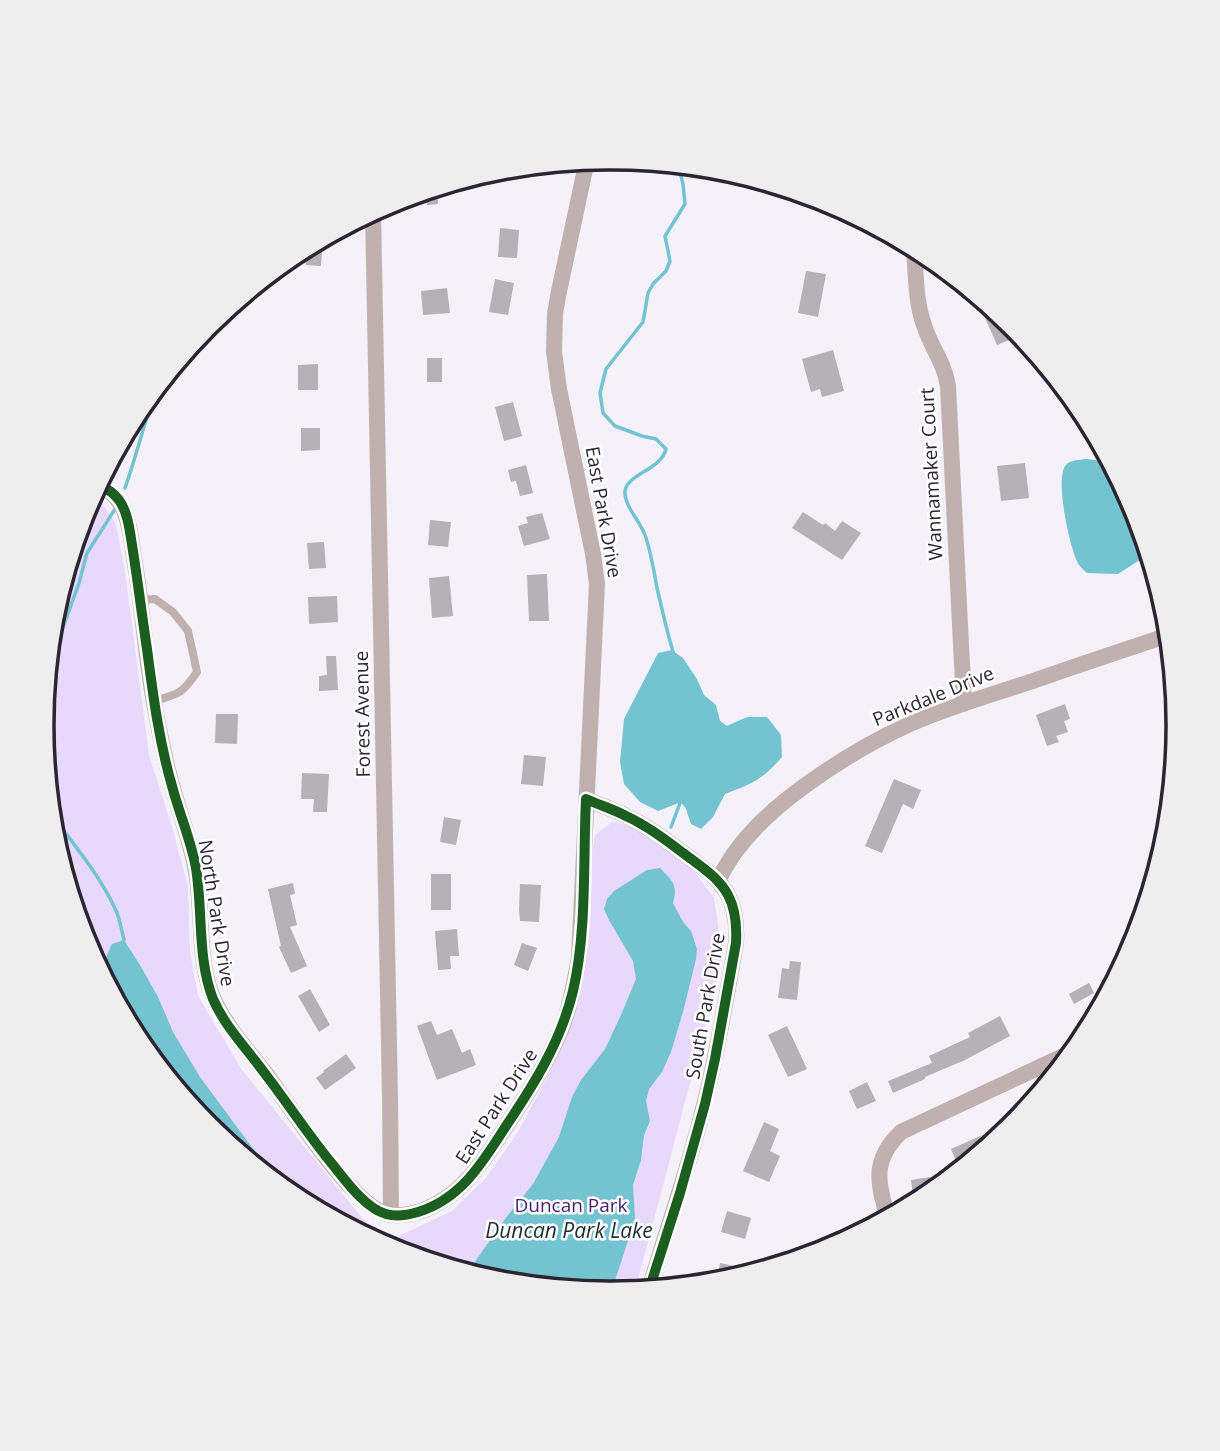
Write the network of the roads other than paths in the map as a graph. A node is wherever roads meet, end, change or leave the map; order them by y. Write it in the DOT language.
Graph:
graph roads {
  1 [pos="585,171"];
  2 [pos="373,223"];
  3 [pos="915,261"];
  4 [pos="108,489"];
  5 [pos="140,600"];
  6 [pos="1159,639"];
  7 [pos="154,701"];
  8 [pos="964,704"];
  9 [pos="586,799"];
  10 [pos="718,881"];
  11 [pos="1053,1061"];
  12 [pos="885,1208"];
  13 [pos="391,1215"];
  14 [pos="652,1279"];
  1 -- 9 [label="street, East Park Drive"];
  2 -- 13 [label="street, Forest Avenue"];
  3 -- 8 [label="street, Wannamaker Court"];
  4 -- 5 [label="street, North Park Drive"];
  5 -- 7 [label="street, North Park Drive"];
  5 -- 7 [label="lane"];
  6 -- 8 [label="street, Parkdale Drive"];
  7 -- 13 [label="street, North Park Drive"];
  8 -- 10 [label="street, Parkdale Drive"];
  9 -- 10 [label="street, South Park Drive"];
  9 -- 13 [label="street, East Park Drive"];
  10 -- 14 [label="street, South Park Drive"];
  11 -- 12 [label="street"];
}
